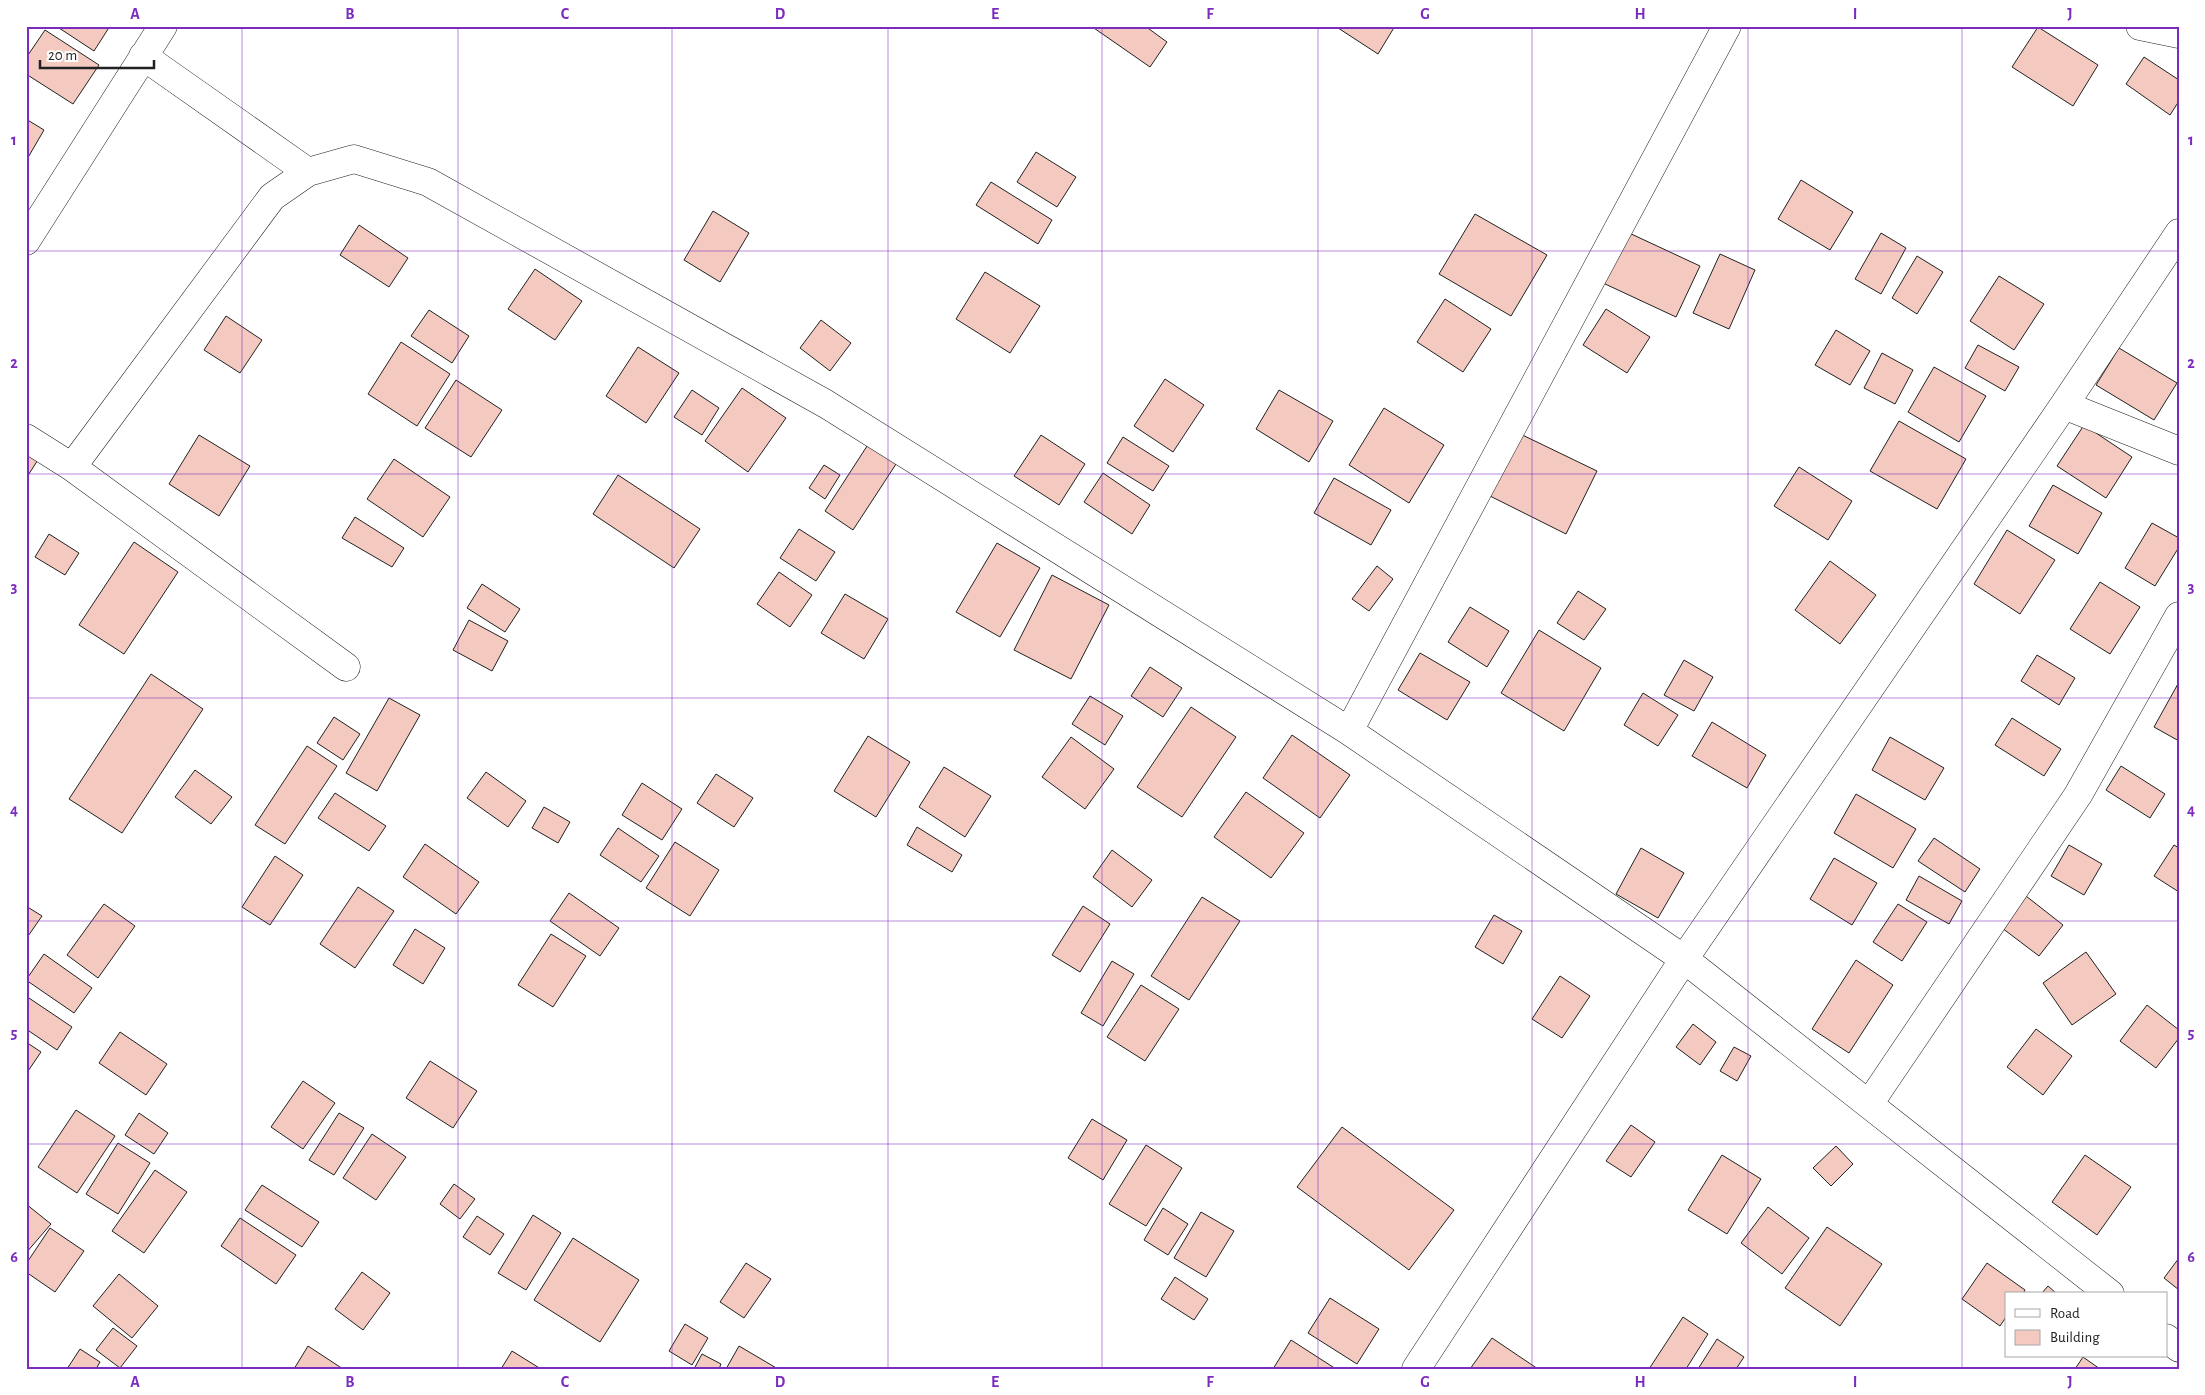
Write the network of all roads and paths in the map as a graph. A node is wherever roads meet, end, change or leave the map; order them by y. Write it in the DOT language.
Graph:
graph roads {
  1 [pos="163,26"];
  2 [pos="1727,26"];
  3 [pos="2140,26"];
  4 [pos="2179,34"];
  5 [pos="143,56"];
  6 [pos="308,172"];
  7 [pos="2179,233"];
  8 [pos="26,241"];
  9 [pos="2064,405"];
  10 [pos="26,438"];
  11 [pos="2179,451"];
  12 [pos="72,467"];
  13 [pos="2179,616"];
  14 [pos="346,667"];
  15 [pos="1349,731"];
  16 [pos="1684,958"];
  17 [pos="1869,1104"];
  18 [pos="2107,1292"];
  19 [pos="2168,1340"];
  20 [pos="2179,1348"];
  21 [pos="1416,1369"];
  1 -- 5 [label="street"];
  2 -- 15 [label="street"];
  3 -- 4 [label="street"];
  5 -- 6 [label="street"];
  5 -- 8 [label="street"];
  6 -- 12 [label="street"];
  6 -- 15 [label="street"];
  7 -- 9 [label="street"];
  9 -- 11 [label="street"];
  9 -- 16 [label="street"];
  10 -- 12 [label="street"];
  12 -- 14 [label="street"];
  13 -- 17 [label="street"];
  15 -- 16 [label="street"];
  16 -- 17 [label="street"];
  16 -- 21 [label="street"];
  17 -- 18 [label="street"];
  19 -- 20 [label="street"];
}
